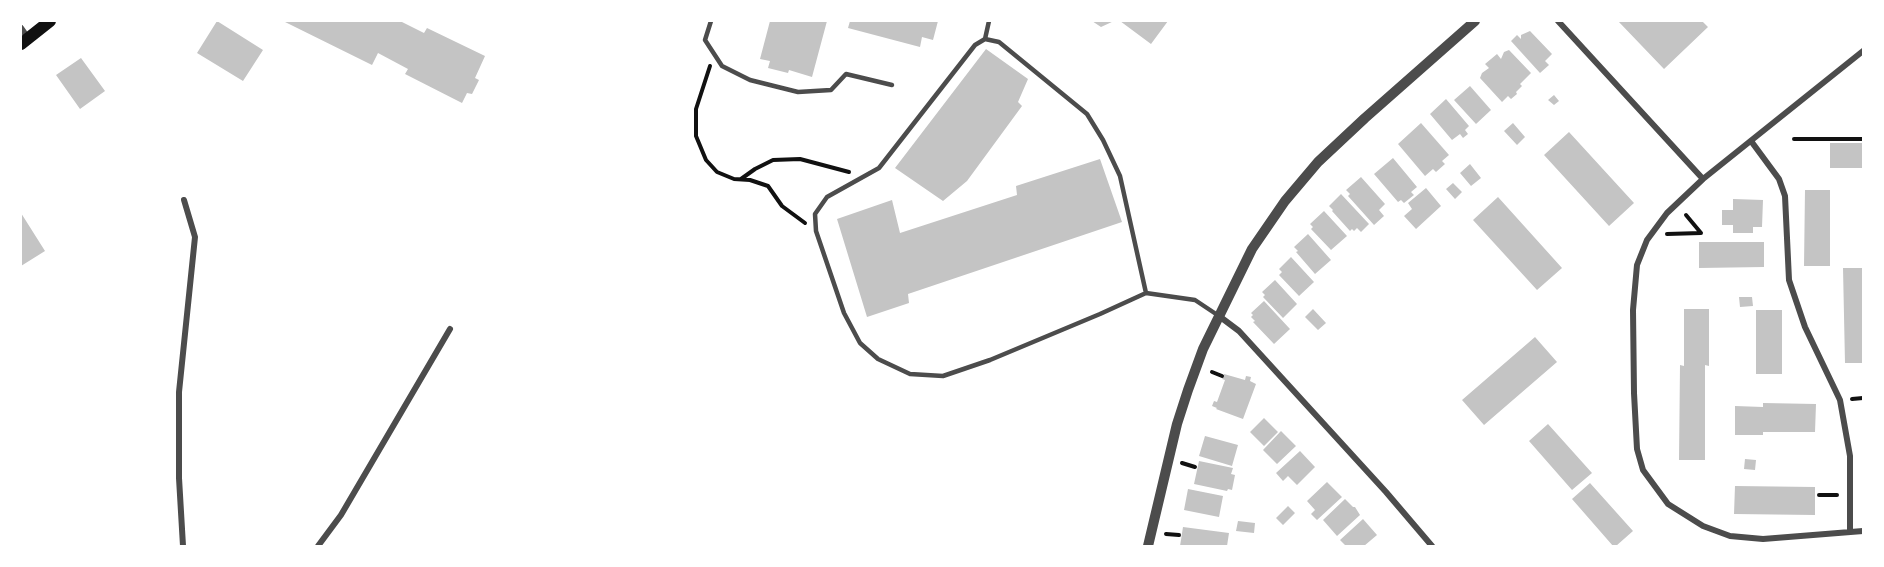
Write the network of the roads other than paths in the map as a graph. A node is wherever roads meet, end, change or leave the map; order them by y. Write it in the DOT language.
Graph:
graph roads {
  1 [pos="50,21"];
  2 [pos="711,21"];
  3 [pos="989,21"];
  4 [pos="1475,21"];
  5 [pos="1558,21"];
  6 [pos="23,36"];
  7 [pos="985,39"];
  8 [pos="1863,51"];
  9 [pos="892,84"];
  10 [pos="1751,141"];
  11 [pos="1703,179"];
  12 [pos="184,200"];
  13 [pos="1146,293"];
  14 [pos="1219,316"];
  15 [pos="450,328"];
  16 [pos="1850,531"];
  17 [pos="1863,531"];
  18 [pos="1800,536"];
  19 [pos="183,546"];
  20 [pos="318,546"];
  21 [pos="1148,546"];
  22 [pos="1432,546"];
  23 [pos="1800,546"];
  1 -- 6 [label="main road"];
  2 -- 9 [label="lane"];
  3 -- 7 [label="lane"];
  4 -- 14 [label="street"];
  5 -- 11 [label="street"];
  7 -- 13 [label="lane"];
  7 -- 13 [label="lane"];
  8 -- 10 [label="street"];
  10 -- 11 [label="street"];
  10 -- 16 [label="street"];
  11 -- 18 [label="street"];
  12 -- 19 [label="street"];
  13 -- 14 [label="lane"];
  14 -- 21 [label="street"];
  14 -- 22 [label="street"];
  15 -- 20 [label="street"];
  16 -- 17 [label="street"];
  16 -- 18 [label="street"];
  18 -- 23 [label="street"];
}
